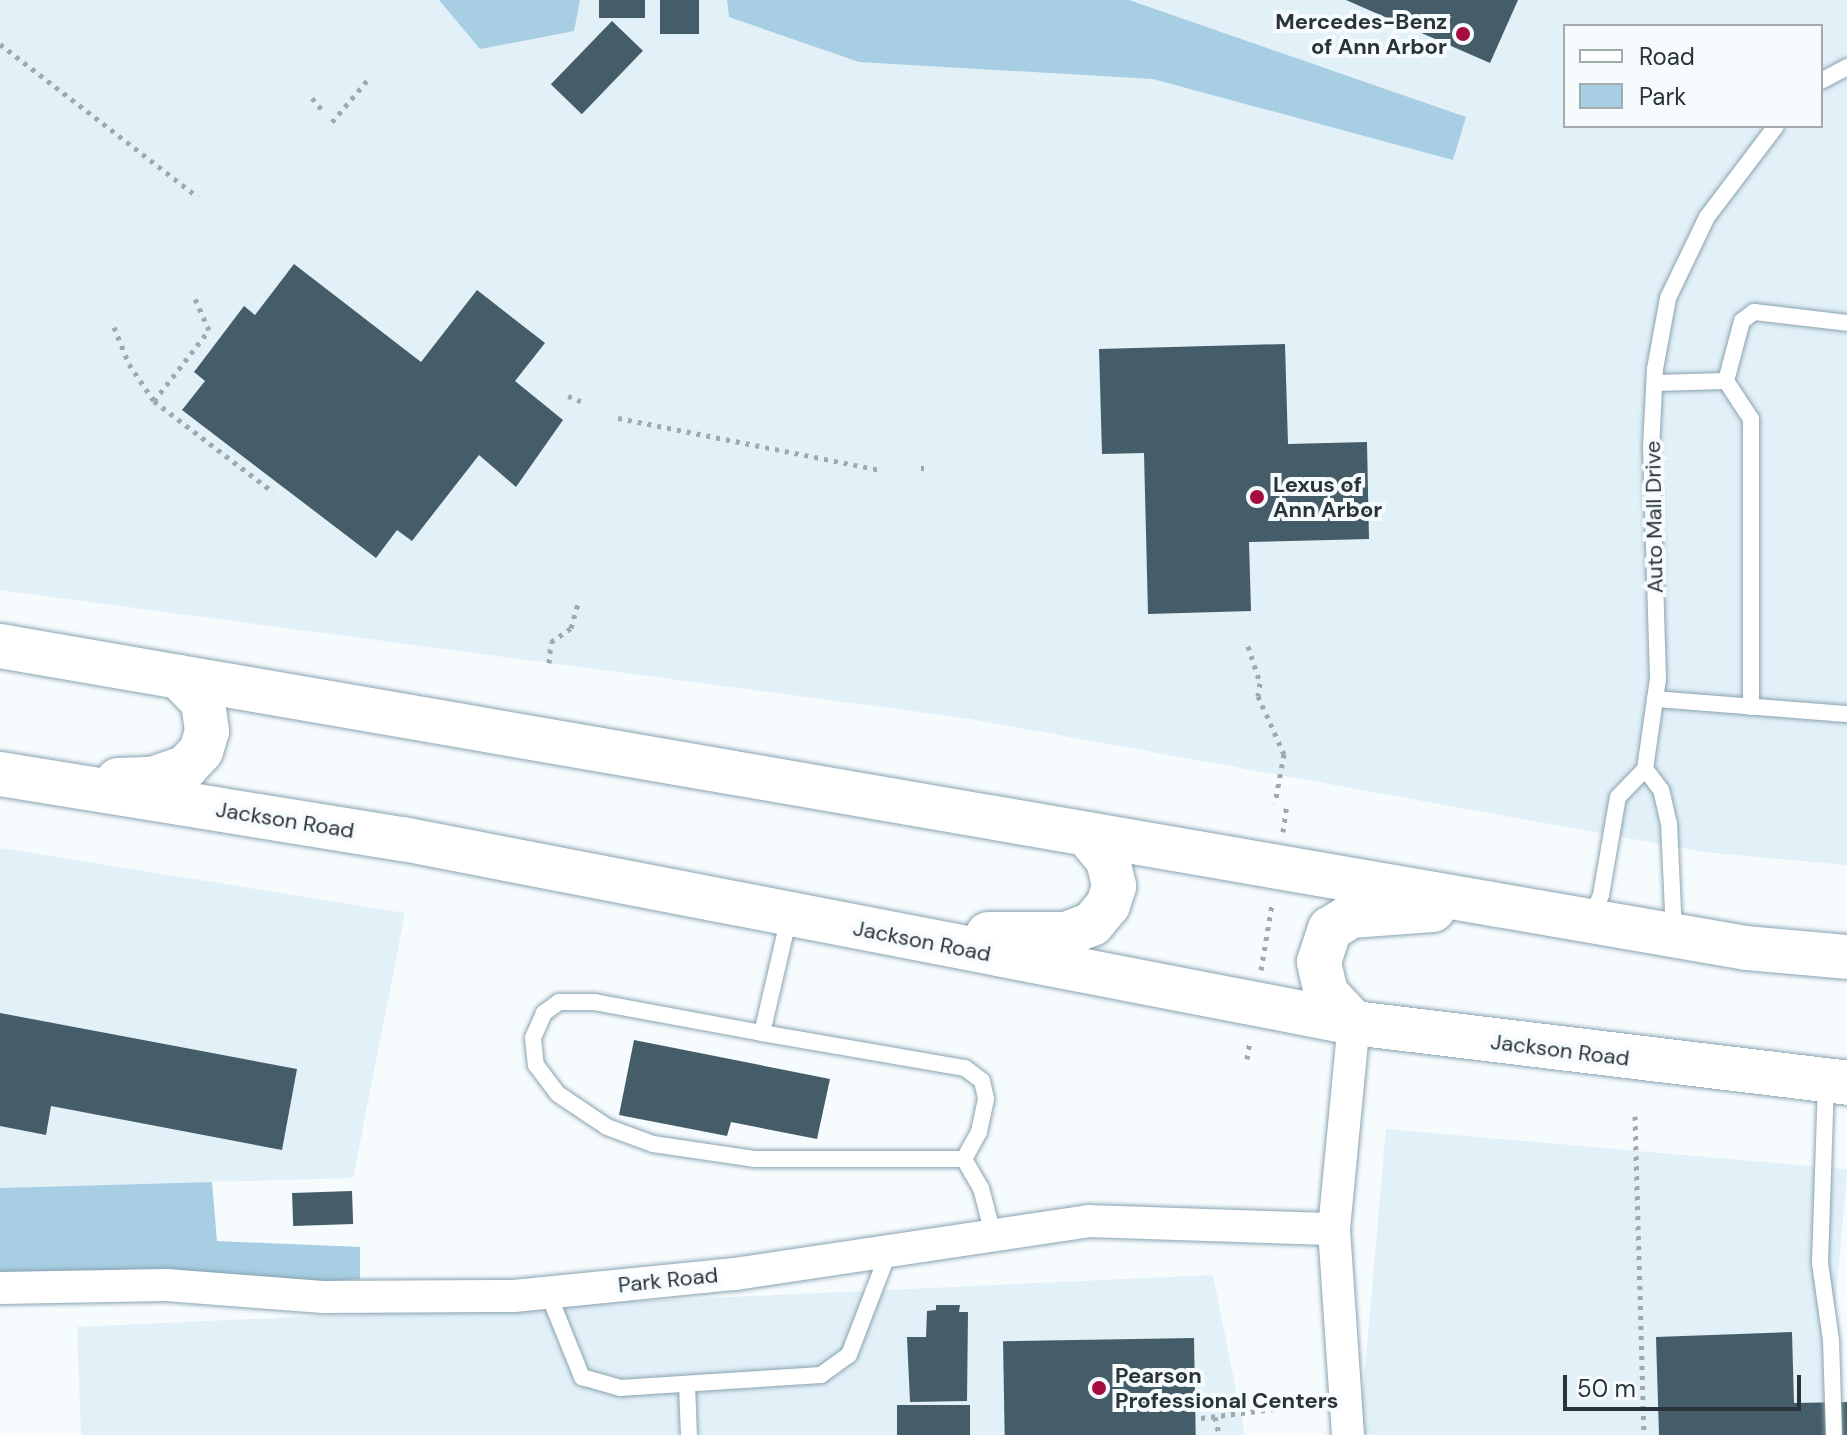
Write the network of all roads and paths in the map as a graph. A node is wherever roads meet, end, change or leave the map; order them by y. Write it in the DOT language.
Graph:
graph roads {
  1 [pos="0,44"];
  2 [pos="1847,67"];
  3 [pos="371,76"];
  4 [pos="1823,80"];
  5 [pos="312,98"];
  6 [pos="323,111"];
  7 [pos="332,122"];
  8 [pos="1774,128"];
  9 [pos="198,197"];
  10 [pos="194,297"];
  11 [pos="1847,323"];
  12 [pos="114,327"];
  13 [pos="1726,381"];
  14 [pos="1655,383"];
  15 [pos="568,396"];
  16 [pos="154,401"];
  17 [pos="583,402"];
  18 [pos="618,418"];
  19 [pos="880,470"];
  20 [pos="273,492"];
  21 [pos="578,603"];
  22 [pos="0,646"];
  23 [pos="1248,646"];
  24 [pos="549,663"];
  25 [pos="179,677"];
  26 [pos="1655,699"];
  27 [pos="1751,707"];
  28 [pos="1847,714"];
  29 [pos="1645,769"];
  30 [pos="0,774"];
  31 [pos="48,781"];
  32 [pos="1275,803"];
  33 [pos="1287,805"];
  34 [pos="1086,834"];
  35 [pos="1281,845"];
  36 [pos="1273,893"];
  37 [pos="1499,905"];
  38 [pos="789,916"];
  39 [pos="1590,920"];
  40 [pos="886,935"];
  41 [pos="1674,935"];
  42 [pos="1847,957"];
  43 [pos="1260,975"];
  44 [pos="1354,1023"];
  45 [pos="762,1033"];
  46 [pos="1836,1082"];
  47 [pos="1635,1116"];
  48 [pos="964,1159"];
  49 [pos="1334,1229"];
  50 [pos="993,1234"];
  51 [pos="889,1250"];
  52 [pos="0,1288"];
  53 [pos="548,1293"];
  54 [pos="687,1384"];
  55 [pos="1289,1407"];
  56 [pos="1215,1417"];
  57 [pos="1201,1418"];
  58 [pos="689,1435"];
  59 [pos="1219,1435"];
  60 [pos="1348,1435"];
  61 [pos="1644,1435"];
  62 [pos="1834,1435"];
  1 -- 9 [label="path"];
  2 -- 4 [label="lane"];
  3 -- 7 [label="path"];
  5 -- 6 [label="path"];
  8 -- 14 [label="lane, Auto Mall Drive"];
  10 -- 16 [label="path"];
  11 -- 13 [label="lane"];
  12 -- 16 [label="path"];
  13 -- 14 [label="lane"];
  13 -- 27 [label="lane"];
  14 -- 26 [label="lane, Auto Mall Drive"];
  15 -- 17 [label="path"];
  16 -- 20 [label="path"];
  18 -- 19 [label="path"];
  21 -- 24 [label="path"];
  22 -- 25 [label="main road"];
  23 -- 32 [label="path"];
  25 -- 31 [label="main road"];
  25 -- 34 [label="main road"];
  26 -- 27 [label="lane"];
  26 -- 29 [label="lane, Auto Mall Drive"];
  27 -- 28 [label="lane"];
  29 -- 39 [label="lane"];
  29 -- 41 [label="lane"];
  30 -- 31 [label="main road, Jackson Road"];
  31 -- 38 [label="main road, Jackson Road"];
  33 -- 35 [label="path"];
  34 -- 37 [label="main road"];
  34 -- 40 [label="main road"];
  36 -- 43 [label="path"];
  37 -- 39 [label="main road"];
  37 -- 44 [label="main road"];
  38 -- 40 [label="main road, Jackson Road"];
  38 -- 45 [label="lane"];
  39 -- 41 [label="main road"];
  40 -- 44 [label="main road, Jackson Road"];
  41 -- 42 [label="main road"];
  44 -- 46 [label="main road, Jackson Road"];
  44 -- 49 [label="street"];
  45 -- 48 [label="lane"];
  45 -- 48 [label="lane"];
  46 -- 62 [label="lane"];
  47 -- 61 [label="path"];
  48 -- 50 [label="lane"];
  49 -- 50 [label="street, Park Road"];
  49 -- 60 [label="street"];
  50 -- 51 [label="street, Park Road"];
  51 -- 53 [label="street, Park Road"];
  51 -- 54 [label="lane"];
  52 -- 53 [label="street, Park Road"];
  53 -- 54 [label="lane"];
  54 -- 58 [label="lane"];
  55 -- 56 [label="path"];
  56 -- 57 [label="path"];
  56 -- 59 [label="path"];
}
